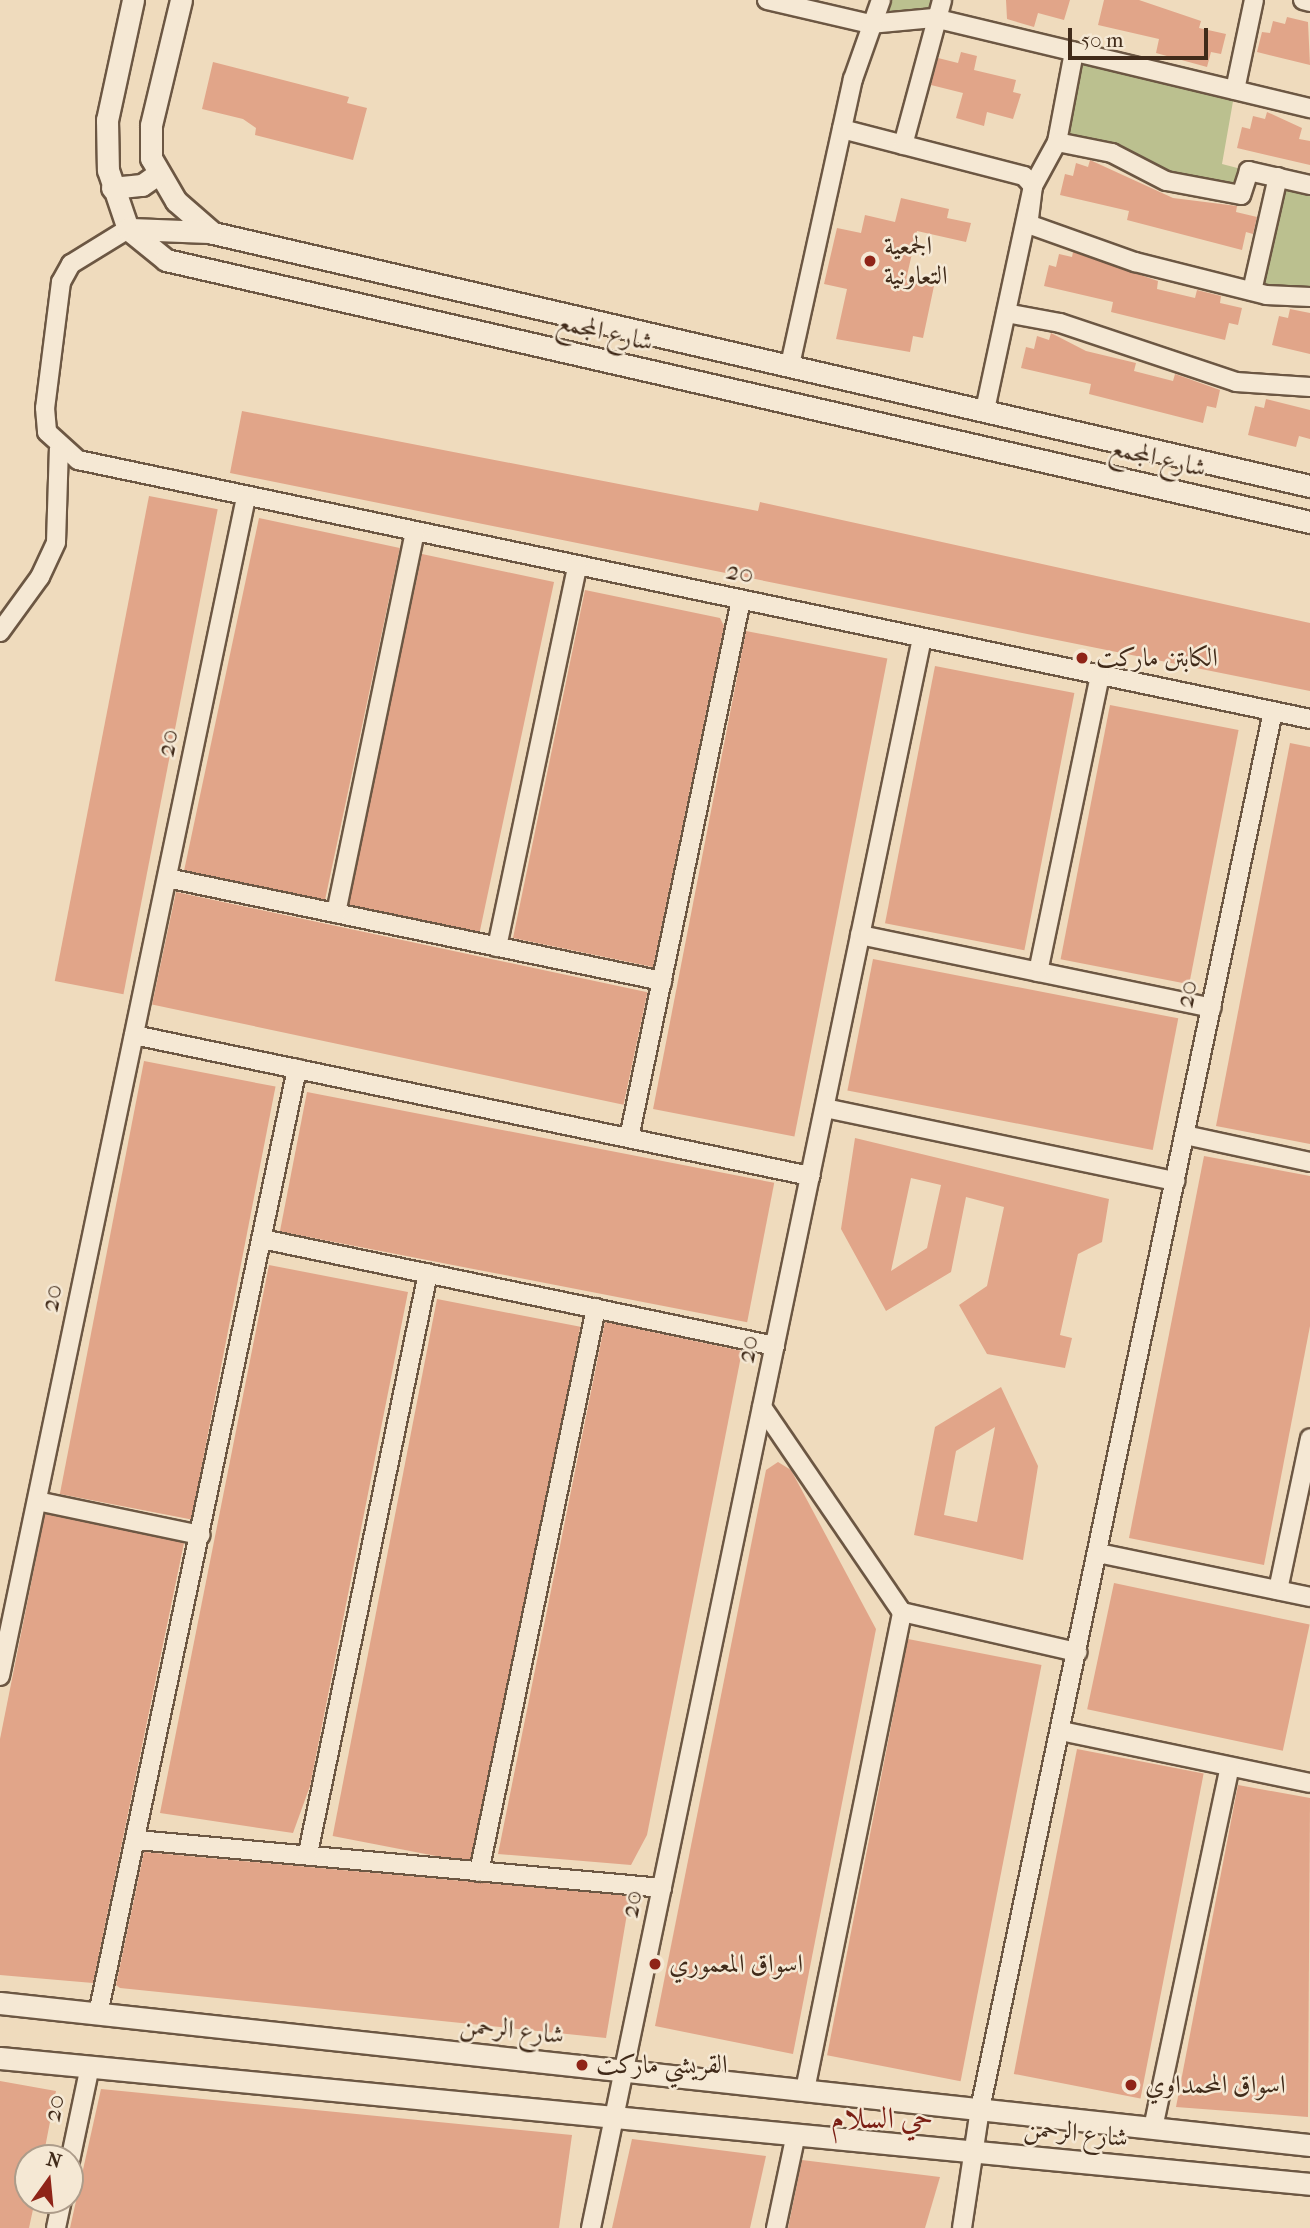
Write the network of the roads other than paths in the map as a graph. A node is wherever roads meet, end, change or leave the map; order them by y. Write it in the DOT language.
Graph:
graph roads {
  1 [pos="134,0"];
  2 [pos="181,0"];
  3 [pos="767,0"];
  4 [pos="881,0"];
  5 [pos="919,0"];
  6 [pos="942,0"];
  7 [pos="1254,0"];
  8 [pos="1303,0"];
  9 [pos="1310,2"];
  10 [pos="934,18"];
  11 [pos="870,24"];
  12 [pos="1074,52"];
  13 [pos="1235,90"];
  14 [pos="1310,108"];
  15 [pos="842,130"];
  16 [pos="1057,142"];
  17 [pos="903,145"];
  18 [pos="158,174"];
  19 [pos="1278,177"];
  20 [pos="1310,185"];
  21 [pos="1033,186"];
  22 [pos="112,188"];
  23 [pos="1028,224"];
  24 [pos="128,229"];
  25 [pos="214,233"];
  26 [pos="1252,291"];
  27 [pos="1310,297"];
  28 [pos="1006,313"];
  29 [pos="790,365"];
  30 [pos="832,375"];
  31 [pos="1310,387"];
  32 [pos="985,410"];
  33 [pos="825,411"];
  34 [pos="59,449"];
  35 [pos="1310,485"];
  36 [pos="246,497"];
  37 [pos="1310,522"];
  38 [pos="415,533"];
  39 [pos="577,566"];
  40 [pos="741,600"];
  41 [pos="0,632"];
  42 [pos="922,638"];
  43 [pos="1100,675"];
  44 [pos="1273,711"];
  45 [pos="1310,719"];
  46 [pos="167,878"];
  47 [pos="336,913"];
  48 [pos="860,935"];
  49 [pos="497,947"];
  50 [pos="1038,972"];
  51 [pos="662,981"];
  52 [pos="1211,1008"];
  53 [pos="134,1035"];
  54 [pos="297,1069"];
  55 [pos="825,1108"];
  56 [pos="1185,1135"];
  57 [pos="629,1138"];
  58 [pos="1310,1162"];
  59 [pos="810,1176"];
  60 [pos="1175,1181"];
  61 [pos="262,1239"];
  62 [pos="429,1273"];
  63 [pos="596,1308"];
  64 [pos="775,1346"];
  65 [pos="762,1406"];
  66 [pos="1310,1438"];
  67 [pos="37,1501"];
  68 [pos="200,1535"];
  69 [pos="1098,1553"];
  70 [pos="1278,1590"];
  71 [pos="1310,1597"];
  72 [pos="902,1612"];
  73 [pos="1077,1652"];
  74 [pos="0,1676"];
  75 [pos="1061,1731"];
  76 [pos="1230,1767"];
  77 [pos="1310,1783"];
  78 [pos="137,1840"];
  79 [pos="308,1853"];
  80 [pos="479,1871"];
  81 [pos="662,1888"];
  82 [pos="0,2003"];
  83 [pos="98,2014"];
  84 [pos="0,2057"];
  85 [pos="90,2066"];
  86 [pos="622,2070"];
  87 [pos="805,2090"];
  88 [pos="980,2109"];
  89 [pos="615,2117"];
  90 [pos="1153,2127"];
  91 [pos="796,2134"];
  92 [pos="74,2144"];
  93 [pos="1310,2145"];
  94 [pos="978,2152"];
  95 [pos="1310,2184"];
  96 [pos="591,2228"];
  97 [pos="776,2228"];
  98 [pos="962,2228"];
  1 -- 22 [label="street, شارع المجمع"];
  2 -- 18 [label="street, شارع المجمع"];
  3 -- 11 [label="street"];
  4 -- 11 [label="street"];
  5 -- 10 [label="street"];
  6 -- 10 [label="street"];
  7 -- 13 [label="street"];
  8 -- 9 [label="street"];
  10 -- 11 [label="street"];
  10 -- 12 [label="street"];
  10 -- 17 [label="street"];
  11 -- 15 [label="street"];
  12 -- 13 [label="street"];
  12 -- 16 [label="street"];
  13 -- 14 [label="street"];
  15 -- 17 [label="street"];
  15 -- 29 [label="street"];
  16 -- 19 [label="street"];
  16 -- 21 [label="street"];
  17 -- 21 [label="street"];
  18 -- 22 [label="street"];
  18 -- 25 [label="street, شارع المجمع"];
  19 -- 20 [label="street"];
  19 -- 26 [label="street"];
  21 -- 23 [label="street"];
  22 -- 24 [label="street, شارع المجمع"];
  23 -- 26 [label="street"];
  23 -- 28 [label="street"];
  24 -- 25 [label="street"];
  24 -- 33 [label="street, شارع المجمع"];
  24 -- 34 [label="street"];
  25 -- 29 [label="street, شارع المجمع"];
  26 -- 27 [label="street"];
  28 -- 31 [label="street"];
  28 -- 32 [label="street"];
  29 -- 30 [label="street, شارع المجمع"];
  30 -- 32 [label="street, شارع المجمع"];
  30 -- 33 [label="street"];
  32 -- 35 [label="street, شارع المجمع"];
  33 -- 37 [label="street, شارع المجمع"];
  34 -- 36 [label="street"];
  34 -- 41 [label="street"];
  36 -- 38 [label="street, 20"];
  36 -- 46 [label="street, 20"];
  38 -- 39 [label="street, 20"];
  38 -- 47 [label="street"];
  39 -- 40 [label="street, 20"];
  39 -- 49 [label="street"];
  40 -- 42 [label="street, 20"];
  40 -- 51 [label="street"];
  42 -- 43 [label="street, 20"];
  42 -- 48 [label="street, 20"];
  43 -- 44 [label="street, 20"];
  43 -- 50 [label="street"];
  44 -- 45 [label="street, 20"];
  44 -- 52 [label="street, 20"];
  46 -- 47 [label="street"];
  46 -- 53 [label="street, 20"];
  47 -- 49 [label="street"];
  48 -- 50 [label="street"];
  48 -- 55 [label="street, 20"];
  49 -- 51 [label="street"];
  50 -- 52 [label="street"];
  51 -- 57 [label="street"];
  52 -- 56 [label="street, 20"];
  53 -- 54 [label="street"];
  53 -- 67 [label="street, 20"];
  54 -- 57 [label="street"];
  54 -- 61 [label="street"];
  55 -- 59 [label="street, 20"];
  55 -- 60 [label="street"];
  56 -- 58 [label="street"];
  56 -- 60 [label="street, 20"];
  57 -- 59 [label="street"];
  59 -- 64 [label="street, 20"];
  60 -- 69 [label="street, 20"];
  61 -- 62 [label="street"];
  61 -- 68 [label="street"];
  62 -- 63 [label="street"];
  62 -- 79 [label="street"];
  63 -- 64 [label="street"];
  63 -- 80 [label="street"];
  64 -- 65 [label="street, 20"];
  65 -- 72 [label="street"];
  65 -- 81 [label="street, 20"];
  66 -- 70 [label="street"];
  67 -- 68 [label="street"];
  67 -- 74 [label="street, 20"];
  68 -- 78 [label="street"];
  69 -- 70 [label="street"];
  69 -- 73 [label="street, 20"];
  70 -- 71 [label="street"];
  72 -- 73 [label="street"];
  72 -- 87 [label="street"];
  73 -- 75 [label="street, 20"];
  75 -- 76 [label="street"];
  75 -- 88 [label="street, 20"];
  76 -- 77 [label="street"];
  76 -- 90 [label="street"];
  78 -- 79 [label="street"];
  78 -- 83 [label="street"];
  79 -- 80 [label="street"];
  80 -- 81 [label="street"];
  81 -- 86 [label="street, 20"];
  82 -- 83 [label="street, شارع الرحمن"];
  83 -- 86 [label="street, شارع الرحمن"];
  84 -- 85 [label="street, شارع الرحمن"];
  85 -- 89 [label="street, شارع الرحمن"];
  85 -- 92 [label="street, 20"];
  86 -- 87 [label="street, شارع الرحمن"];
  86 -- 89 [label="street, 20"];
  87 -- 88 [label="street, شارع الرحمن"];
  88 -- 90 [label="street, شارع الرحمن"];
  88 -- 94 [label="street, 20"];
  89 -- 91 [label="street, شارع الرحمن"];
  89 -- 96 [label="street"];
  90 -- 93 [label="street, شارع الرحمن"];
  91 -- 94 [label="street, شارع الرحمن"];
  91 -- 97 [label="street"];
  94 -- 95 [label="street, شارع الرحمن"];
  94 -- 98 [label="street"];
}
